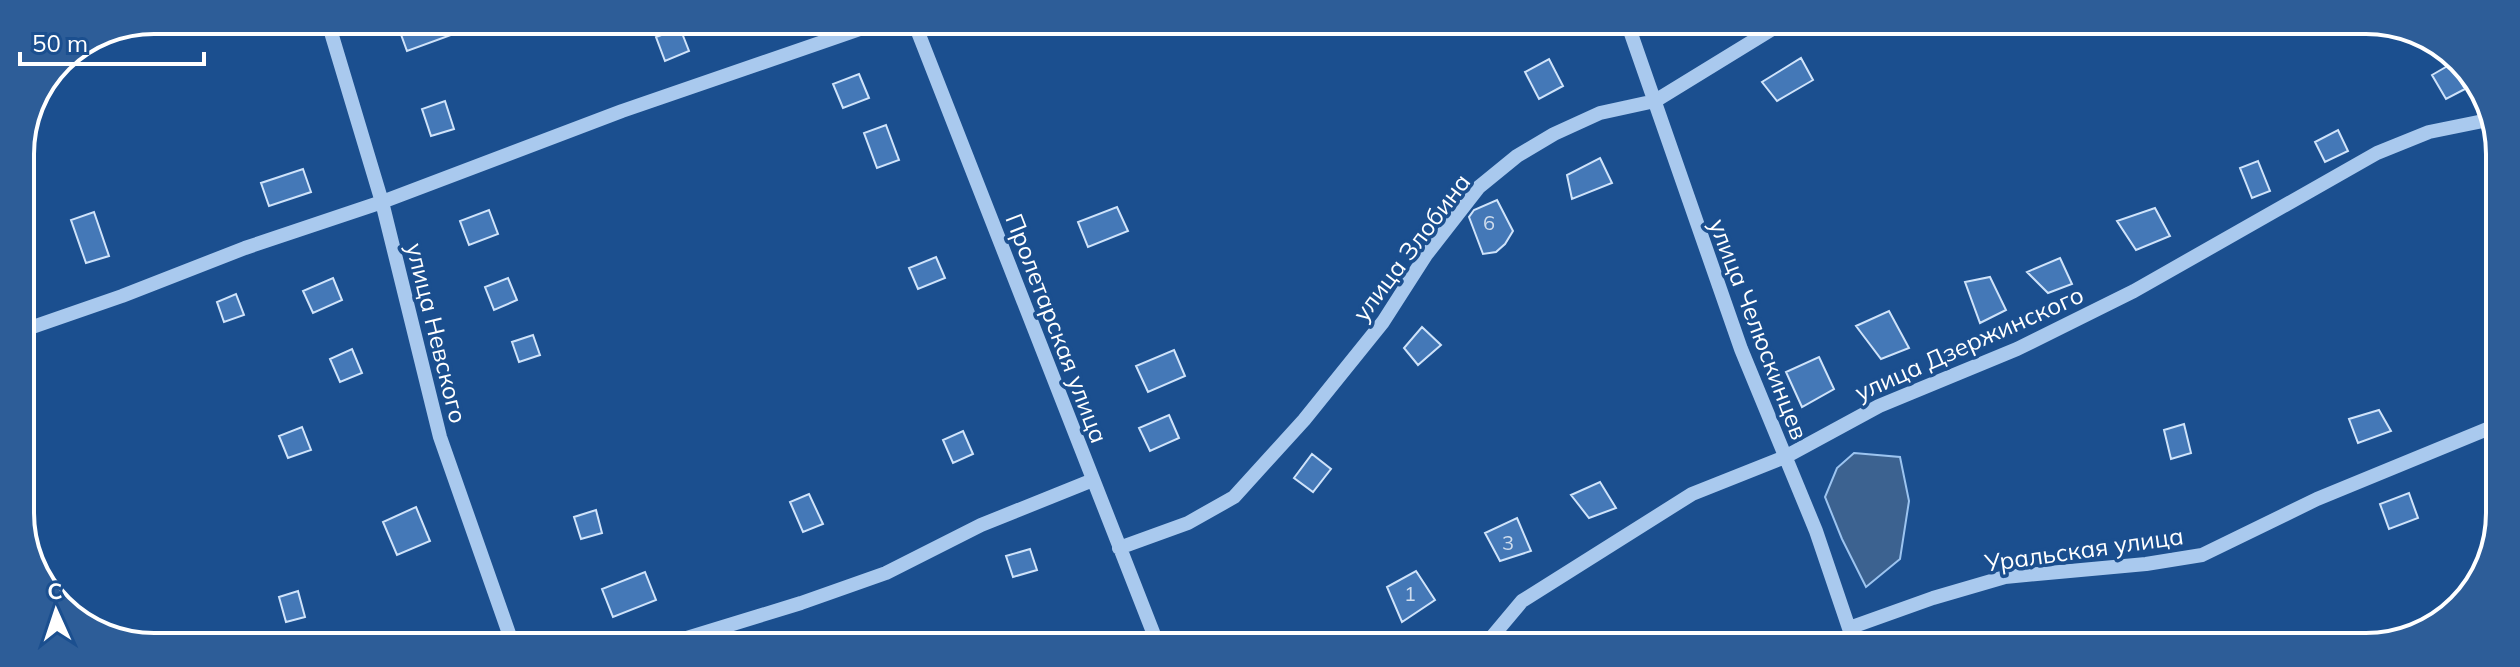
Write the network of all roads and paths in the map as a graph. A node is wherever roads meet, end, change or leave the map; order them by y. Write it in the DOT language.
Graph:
graph roads {
  1 [pos="332,34"];
  2 [pos="846,34"];
  3 [pos="919,34"];
  4 [pos="1631,34"];
  5 [pos="1764,34"];
  6 [pos="1655,101"];
  7 [pos="2482,121"];
  8 [pos="382,202"];
  9 [pos="34,326"];
  10 [pos="2486,430"];
  11 [pos="1785,457"];
  12 [pos="1093,480"];
  13 [pos="1119,548"];
  14 [pos="1849,628"];
  15 [pos="509,633"];
  16 [pos="703,633"];
  17 [pos="1153,633"];
  18 [pos="1495,633"];
  19 [pos="1851,633"];
  1 -- 8 [label="street, улица Невского"];
  2 -- 8 [label="street"];
  3 -- 12 [label="street, Пролетарская улица"];
  4 -- 6 [label="street, улица Челюскинцев"];
  5 -- 6 [label="street, улица Злобина"];
  6 -- 11 [label="street, улица Челюскинцев"];
  6 -- 13 [label="street, улица Злобина"];
  7 -- 11 [label="street, улица Дзержинского"];
  8 -- 9 [label="street"];
  8 -- 15 [label="street, улица Невского"];
  10 -- 14 [label="street, Уральская улица"];
  11 -- 14 [label="street, улица Челюскинцев"];
  11 -- 18 [label="street, улица Дзержинского"];
  12 -- 13 [label="street, Пролетарская улица"];
  12 -- 16 [label="street"];
  13 -- 17 [label="street, Пролетарская улица"];
  14 -- 19 [label="street, улица Челюскинцев"];
}
